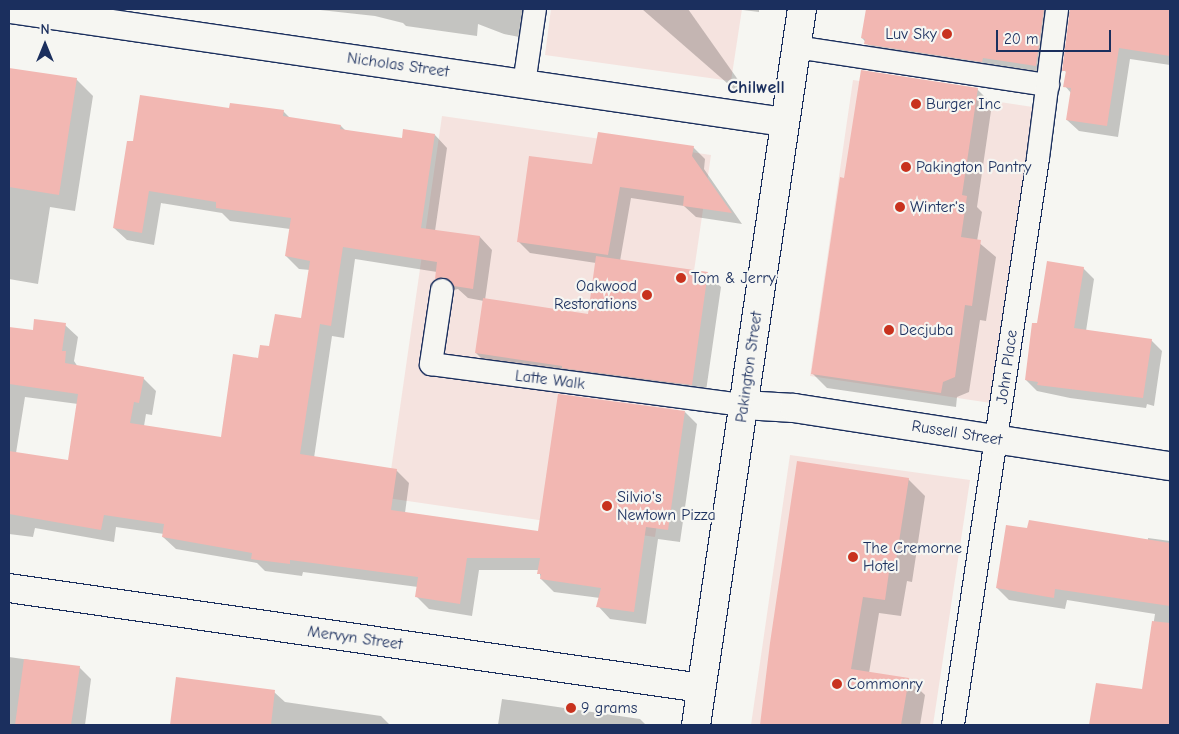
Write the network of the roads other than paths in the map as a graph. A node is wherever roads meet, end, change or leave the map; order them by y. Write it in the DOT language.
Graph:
graph roads {
  1 [pos="10,9"];
  2 [pos="535,9"];
  3 [pos="802,9"];
  4 [pos="1057,9"];
  5 [pos="796,47"];
  6 [pos="524,84"];
  7 [pos="1048,85"];
  8 [pos="785,122"];
  9 [pos="442,290"];
  10 [pos="743,405"];
  11 [pos="997,440"];
  12 [pos="1170,466"];
  13 [pos="9,588"];
  14 [pos="702,688"];
  15 [pos="696,725"];
  16 [pos="953,725"];
  1 -- 6 [label="street, Nicholas Street"];
  2 -- 6 [label="lane"];
  3 -- 5 [label="street, Pakington Street"];
  4 -- 7 [label="lane, John Place"];
  5 -- 7 [label="lane"];
  5 -- 8 [label="street, Pakington Street"];
  6 -- 8 [label="street, Nicholas Street"];
  7 -- 11 [label="lane, John Place"];
  8 -- 10 [label="street, Pakington Street"];
  9 -- 10 [label="lane, Latte Walk"];
  10 -- 11 [label="street, Russell Street"];
  10 -- 14 [label="street, Pakington Street"];
  11 -- 12 [label="street, Russell Street"];
  11 -- 16 [label="lane, John Place"];
  13 -- 14 [label="street, Mervyn Street"];
  14 -- 15 [label="street, Pakington Street"];
}
